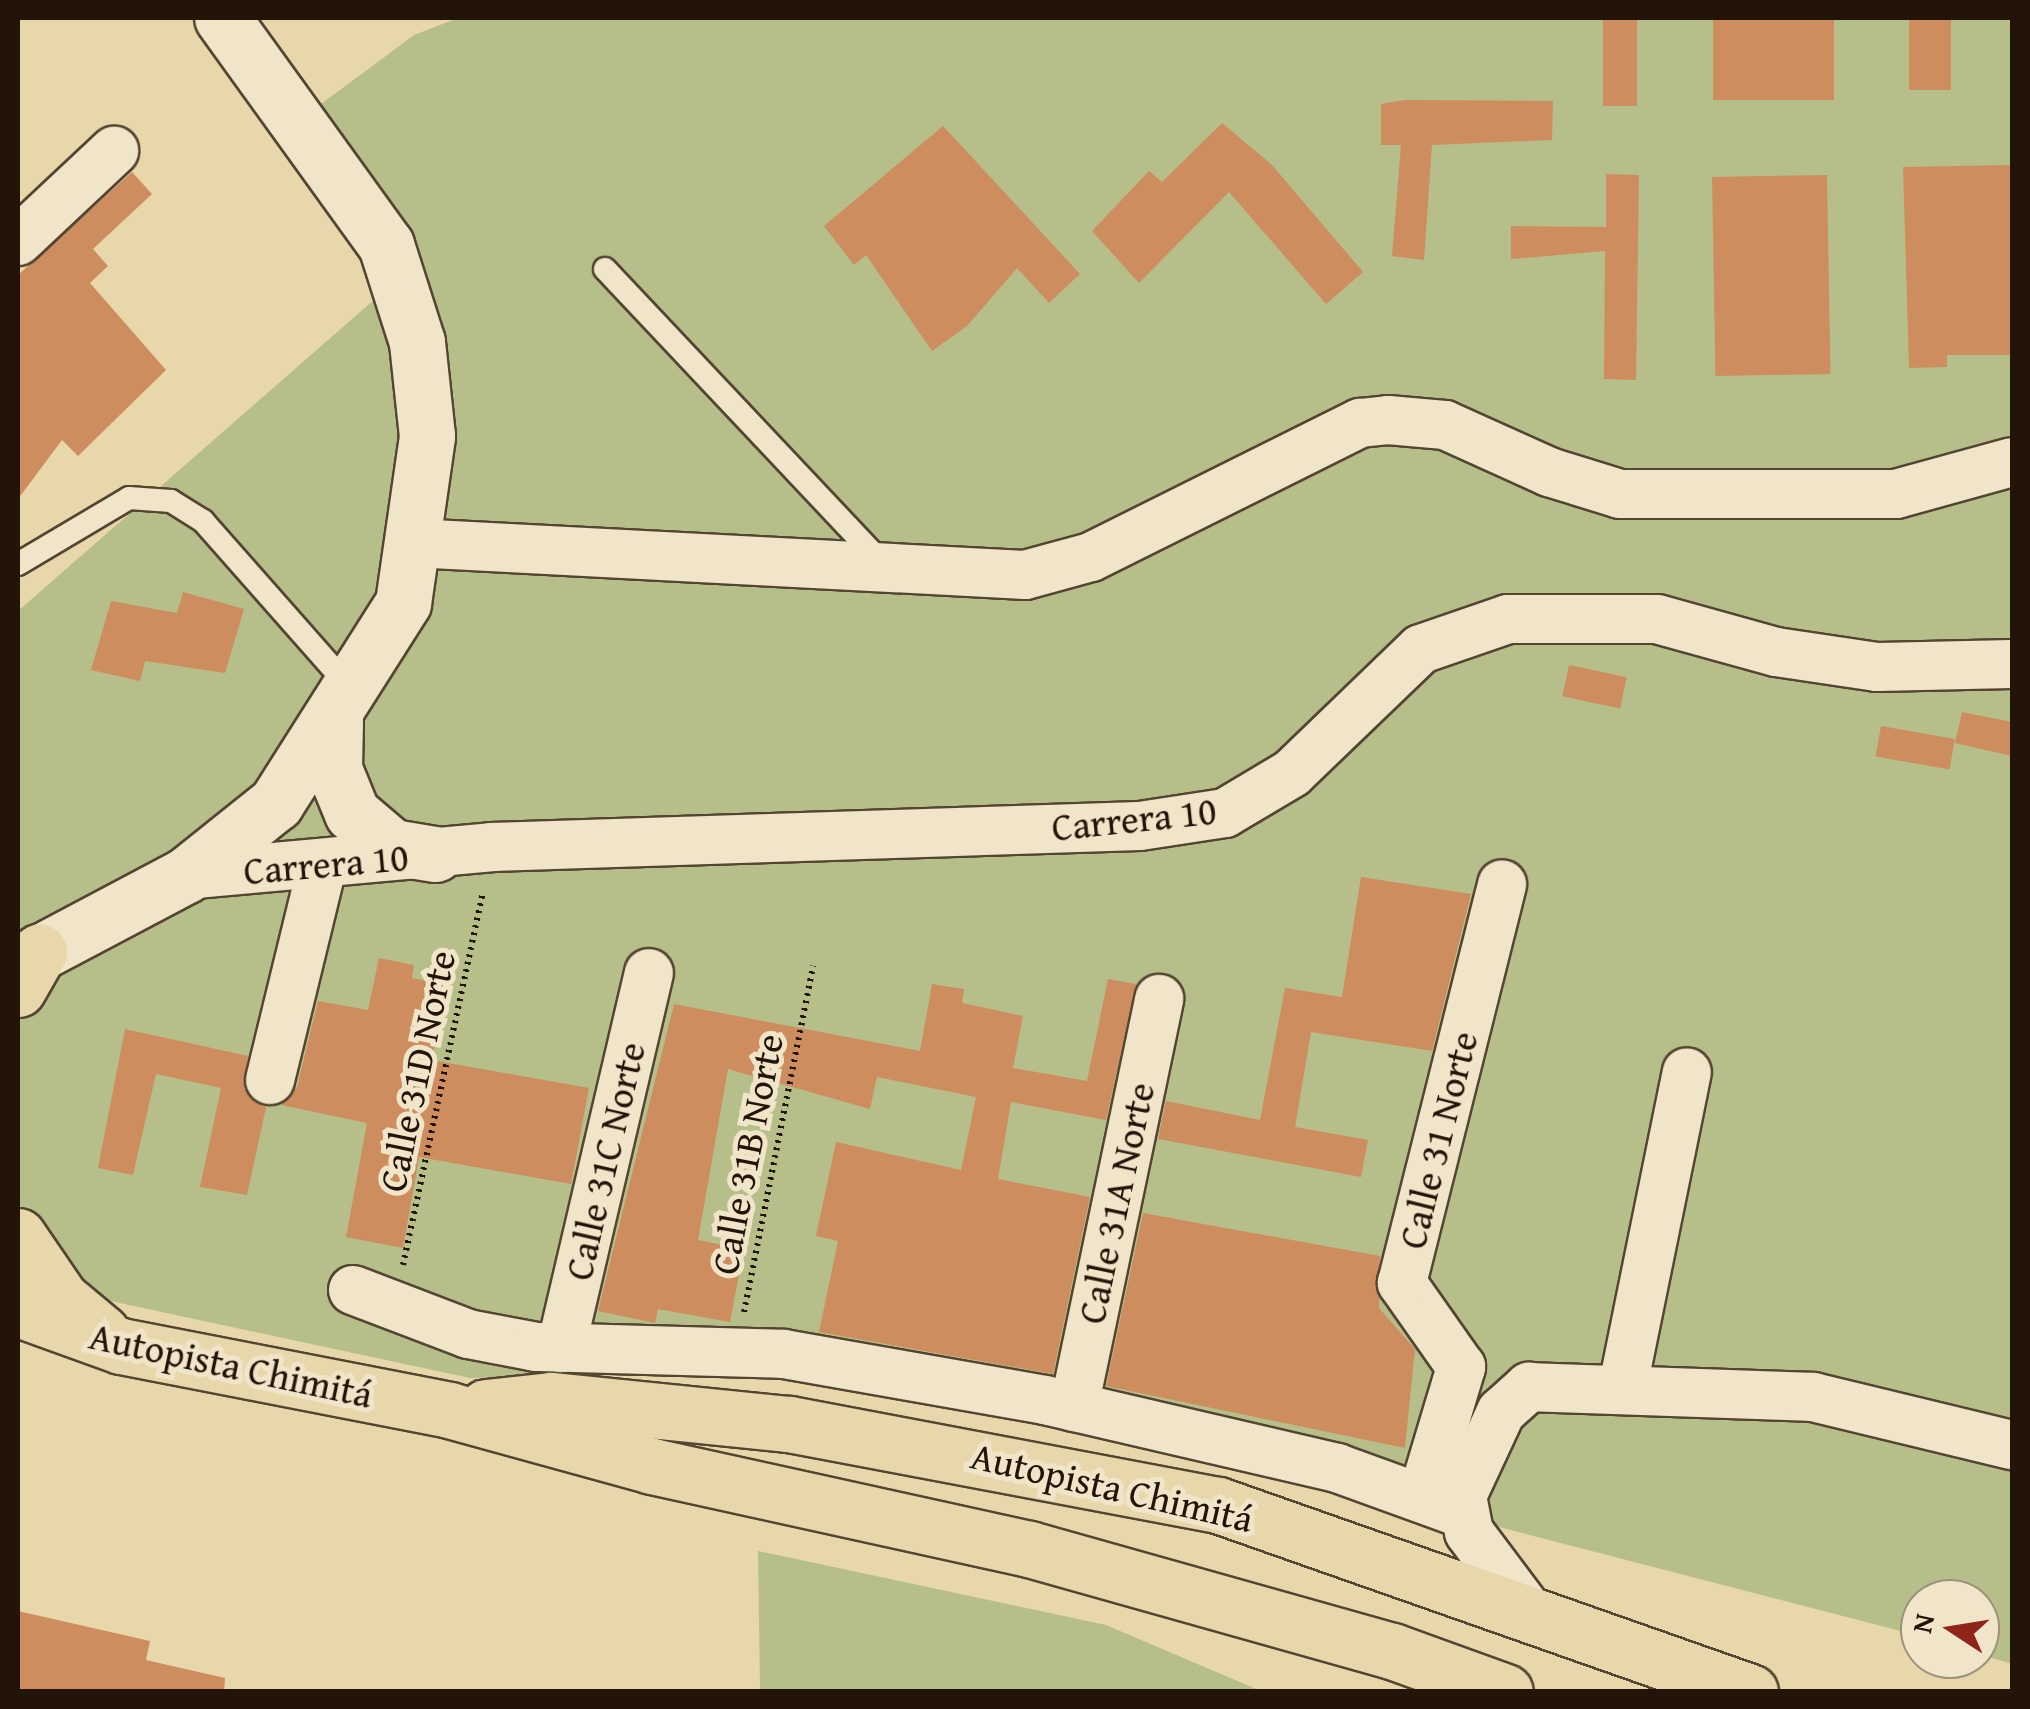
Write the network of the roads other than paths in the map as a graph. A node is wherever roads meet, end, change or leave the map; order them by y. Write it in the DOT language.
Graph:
graph roads {
  1 [pos="222,18"];
  2 [pos="114,151"];
  3 [pos="18,241"];
  4 [pos="604,269"];
  5 [pos="2012,462"];
  6 [pos="412,544"];
  7 [pos="18,564"];
  8 [pos="885,566"];
  9 [pos="2012,664"];
  10 [pos="344,706"];
  11 [pos="434,854"];
  12 [pos="322,867"];
  13 [pos="186,875"];
  14 [pos="1502,884"];
  15 [pos="25,968"];
  16 [pos="649,974"];
  17 [pos="1159,999"];
  18 [pos="1687,1072"];
  19 [pos="270,1080"];
  20 [pos="18,1236"];
  21 [pos="373,1298"];
  22 [pos="18,1309"];
  23 [pos="121,1346"];
  24 [pos="561,1348"];
  25 [pos="1623,1386"];
  26 [pos="1074,1407"];
  27 [pos="448,1410"];
  28 [pos="2012,1444"];
  29 [pos="1443,1504"];
  30 [pos="1526,1608"];
  31 [pos="1506,1692"];
  32 [pos="1750,1692"];
  1 -- 6 [label="street"];
  2 -- 3 [label="street"];
  4 -- 8 [label="lane"];
  5 -- 8 [label="street"];
  6 -- 8 [label="street"];
  6 -- 10 [label="street"];
  7 -- 10 [label="lane"];
  9 -- 11 [label="street, Carrera 10"];
  10 -- 11 [label="street"];
  10 -- 13 [label="street"];
  11 -- 12 [label="street, Carrera 10"];
  12 -- 13 [label="street, Carrera 10"];
  12 -- 19 [label="street"];
  13 -- 15 [label="street"];
  14 -- 29 [label="street, Calle 31 Norte"];
  16 -- 24 [label="street, Calle 31C Norte"];
  17 -- 26 [label="street, Calle 31A Norte"];
  18 -- 25 [label="street"];
  20 -- 23 [label="highway"];
  21 -- 24 [label="street"];
  22 -- 23 [label="highway, Autopista Chimitá"];
  23 -- 27 [label="highway, Autopista Chimitá"];
  24 -- 26 [label="street"];
  25 -- 28 [label="street"];
  25 -- 29 [label="street"];
  26 -- 29 [label="street"];
  27 -- 30 [label="highway, Autopista Chimitá"];
  27 -- 31 [label="highway, Autopista Chimitá"];
  29 -- 30 [label="street"];
  30 -- 32 [label="highway, Autopista Chimitá"];
}
